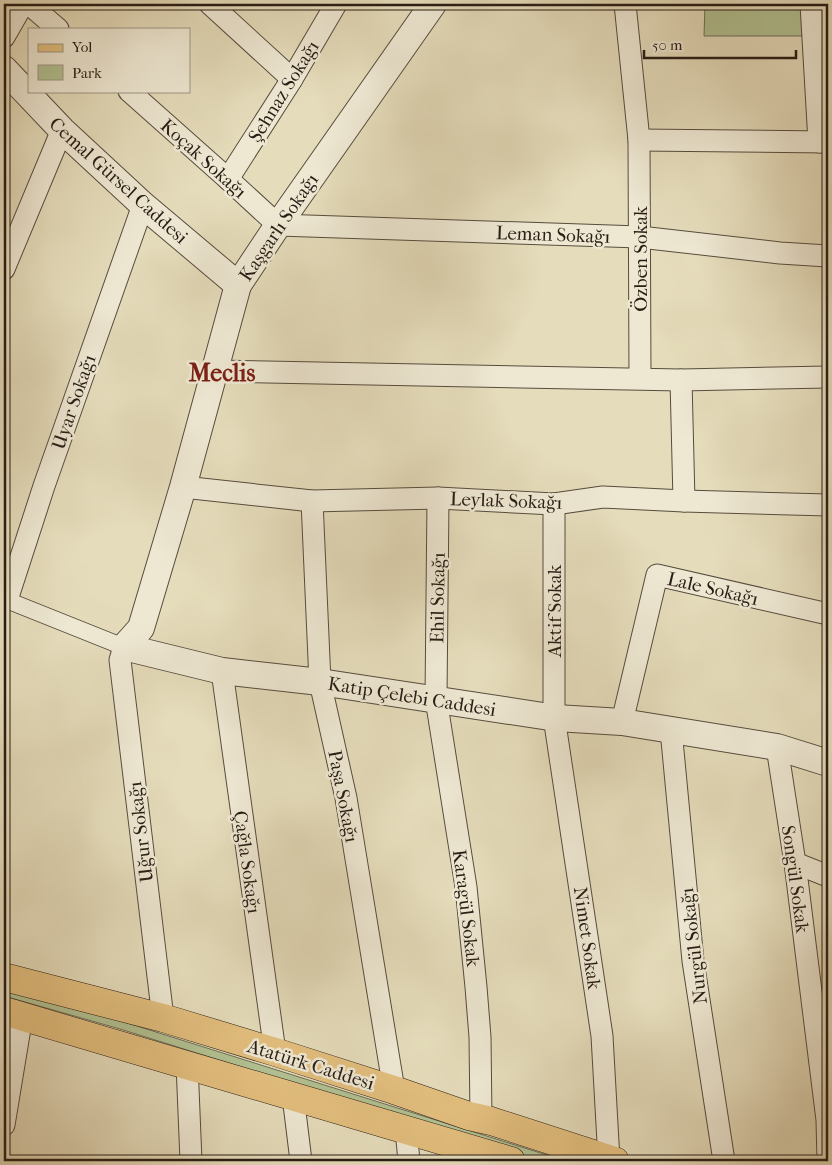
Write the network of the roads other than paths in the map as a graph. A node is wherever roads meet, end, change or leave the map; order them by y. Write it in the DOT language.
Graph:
graph roads {
  1 [pos="23,4"];
  2 [pos="30,4"];
  3 [pos="210,4"];
  4 [pos="336,4"];
  5 [pos="433,4"];
  6 [pos="625,4"];
  7 [pos="810,4"];
  8 [pos="57,28"];
  9 [pos="4,37"];
  10 [pos="4,69"];
  11 [pos="292,79"];
  12 [pos="130,92"];
  13 [pos="62,130"];
  14 [pos="639,140"];
  15 [pos="824,142"];
  16 [pos="228,179"];
  17 [pos="143,204"];
  18 [pos="278,225"];
  19 [pos="640,238"];
  20 [pos="828,256"];
  21 [pos="4,269"];
  22 [pos="238,285"];
  23 [pos="215,371"];
  24 [pos="640,378"];
  25 [pos="828,378"];
  26 [pos="681,380"];
  27 [pos="184,487"];
  28 [pos="438,498"];
  29 [pos="312,501"];
  30 [pos="684,501"];
  31 [pos="554,504"];
  32 [pos="828,505"];
  33 [pos="5,600"];
  34 [pos="828,614"];
  35 [pos="124,647"];
  36 [pos="222,672"];
  37 [pos="320,682"];
  38 [pos="436,699"];
  39 [pos="554,717"];
  40 [pos="622,722"];
  41 [pos="671,730"];
  42 [pos="777,747"];
  43 [pos="828,763"];
  44 [pos="795,863"];
  45 [pos="828,876"];
  46 [pos="4,978"];
  47 [pos="13,1014"];
  48 [pos="162,1018"];
  49 [pos="275,1052"];
  50 [pos="186,1064"];
  51 [pos="394,1090"];
  52 [pos="293,1096"];
  53 [pos="481,1119"];
  54 [pos="828,1119"];
  55 [pos="4,1125"];
  56 [pos="406,1130"];
  57 [pos="612,1160"];
  58 [pos="191,1161"];
  59 [pos="301,1161"];
  60 [pos="409,1161"];
  61 [pos="511,1161"];
  62 [pos="724,1161"];
  63 [pos="828,1161"];
  1 -- 9 [label="street"];
  2 -- 8 [label="street"];
  3 -- 11 [label="street"];
  4 -- 11 [label="street, Şehnaz Sokağı"];
  5 -- 18 [label="street, Kaşgarlı Sokağı"];
  6 -- 14 [label="street, Özben Sokak"];
  7 -- 15 [label="street"];
  10 -- 13 [label="street, Cemal Gürsel Caddesi"];
  11 -- 16 [label="street, Şehnaz Sokağı"];
  12 -- 16 [label="street, Koçak Sokağı"];
  13 -- 17 [label="street, Cemal Gürsel Caddesi"];
  13 -- 21 [label="street"];
  14 -- 15 [label="street"];
  14 -- 19 [label="street, Özben Sokak"];
  16 -- 18 [label="street, Koçak Sokağı"];
  17 -- 22 [label="street, Cemal Gürsel Caddesi"];
  17 -- 33 [label="street, Uyar Sokağı"];
  18 -- 19 [label="street, Leman Sokağı"];
  18 -- 22 [label="street, Kaşgarlı Sokağı"];
  19 -- 20 [label="street, Leman Sokağı"];
  19 -- 24 [label="street, Özben Sokak"];
  22 -- 23 [label="street, Kaşgarlı Sokağı"];
  23 -- 24 [label="street"];
  23 -- 27 [label="street, Kaşgarlı Sokağı"];
  24 -- 26 [label="street"];
  25 -- 26 [label="street"];
  26 -- 30 [label="street"];
  27 -- 29 [label="street, Leylak Sokağı"];
  27 -- 35 [label="street, Kaşgarlı Sokağı"];
  28 -- 29 [label="street, Leylak Sokağı"];
  28 -- 31 [label="street, Leylak Sokağı"];
  28 -- 38 [label="street, Ehil Sokağı"];
  29 -- 37 [label="street, Paşa Sokağı"];
  30 -- 31 [label="street, Leylak Sokağı"];
  30 -- 32 [label="street, Leylak Sokağı"];
  31 -- 39 [label="street, Aktif Sokak"];
  33 -- 35 [label="street, Katip Çelebi Caddesi"];
  34 -- 40 [label="street, Lale Sokağı"];
  35 -- 36 [label="street, Katip Çelebi Caddesi"];
  35 -- 48 [label="street, Uğur Sokağı"];
  36 -- 37 [label="street, Katip Çelebi Caddesi"];
  36 -- 49 [label="street, Çağla Sokağı"];
  37 -- 38 [label="street, Katip Çelebi Caddesi"];
  37 -- 51 [label="street, Paşa Sokağı"];
  38 -- 39 [label="street, Katip Çelebi Caddesi"];
  38 -- 53 [label="street, Karagül Sokak"];
  39 -- 40 [label="street, Katip Çelebi Caddesi"];
  39 -- 57 [label="street, Nimet Sokak"];
  40 -- 41 [label="street, Katip Çelebi Caddesi"];
  41 -- 42 [label="street, Katip Çelebi Caddesi"];
  41 -- 62 [label="street, Nurgül Sokağı"];
  42 -- 43 [label="street, Katip Çelebi Caddesi"];
  42 -- 44 [label="street, Songül Sokak"];
  44 -- 45 [label="street"];
  44 -- 54 [label="street, Songül Sokak"];
  46 -- 48 [label="main road, Atatürk Caddesi"];
  47 -- 50 [label="main road, Atatürk Caddesi"];
  47 -- 55 [label="street"];
  48 -- 49 [label="main road, Atatürk Caddesi"];
  49 -- 51 [label="main road, Atatürk Caddesi"];
  50 -- 52 [label="main road, Atatürk Caddesi"];
  50 -- 58 [label="street"];
  51 -- 53 [label="main road, Atatürk Caddesi"];
  52 -- 56 [label="main road, Atatürk Caddesi"];
  52 -- 59 [label="street"];
  53 -- 57 [label="main road, Atatürk Caddesi"];
  54 -- 63 [label="street, Songül Sokak"];
  56 -- 60 [label="street"];
  56 -- 61 [label="main road, Atatürk Caddesi"];
}
